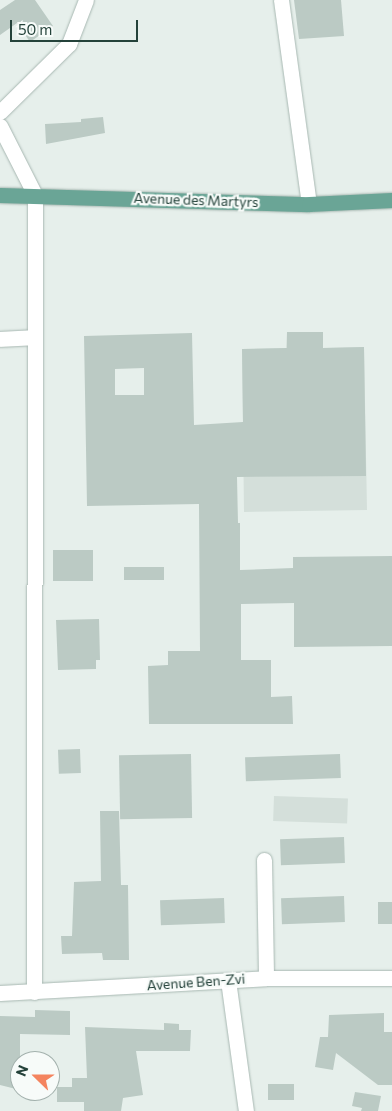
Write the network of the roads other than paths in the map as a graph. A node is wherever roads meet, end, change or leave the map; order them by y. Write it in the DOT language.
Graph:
graph roads {
  1 [pos="86,0"];
  2 [pos="281,0"];
  3 [pos="0,112"];
  4 [pos="0,126"];
  5 [pos="0,195"];
  6 [pos="35,195"];
  7 [pos="392,200"];
  8 [pos="309,204"];
  9 [pos="34,337"];
  10 [pos="0,339"];
  11 [pos="264,860"];
  12 [pos="266,978"];
  13 [pos="392,978"];
  14 [pos="228,980"];
  15 [pos="34,992"];
  16 [pos="0,993"];
  17 [pos="246,1111"];
  1 -- 3 [label="street"];
  2 -- 8 [label="street"];
  4 -- 6 [label="street"];
  5 -- 6 [label="main road, Avenue des Martyrs"];
  6 -- 8 [label="main road, Avenue des Martyrs"];
  6 -- 9 [label="street"];
  7 -- 8 [label="main road, Avenue des Martyrs"];
  9 -- 10 [label="street"];
  9 -- 15 [label="street"];
  11 -- 12 [label="street"];
  12 -- 13 [label="street, Avenue Ben-Zvi"];
  12 -- 14 [label="street, Avenue Ben-Zvi"];
  14 -- 15 [label="street, Avenue Ben-Zvi"];
  14 -- 17 [label="street"];
  15 -- 16 [label="street, Avenue Ben-Zvi"];
}
